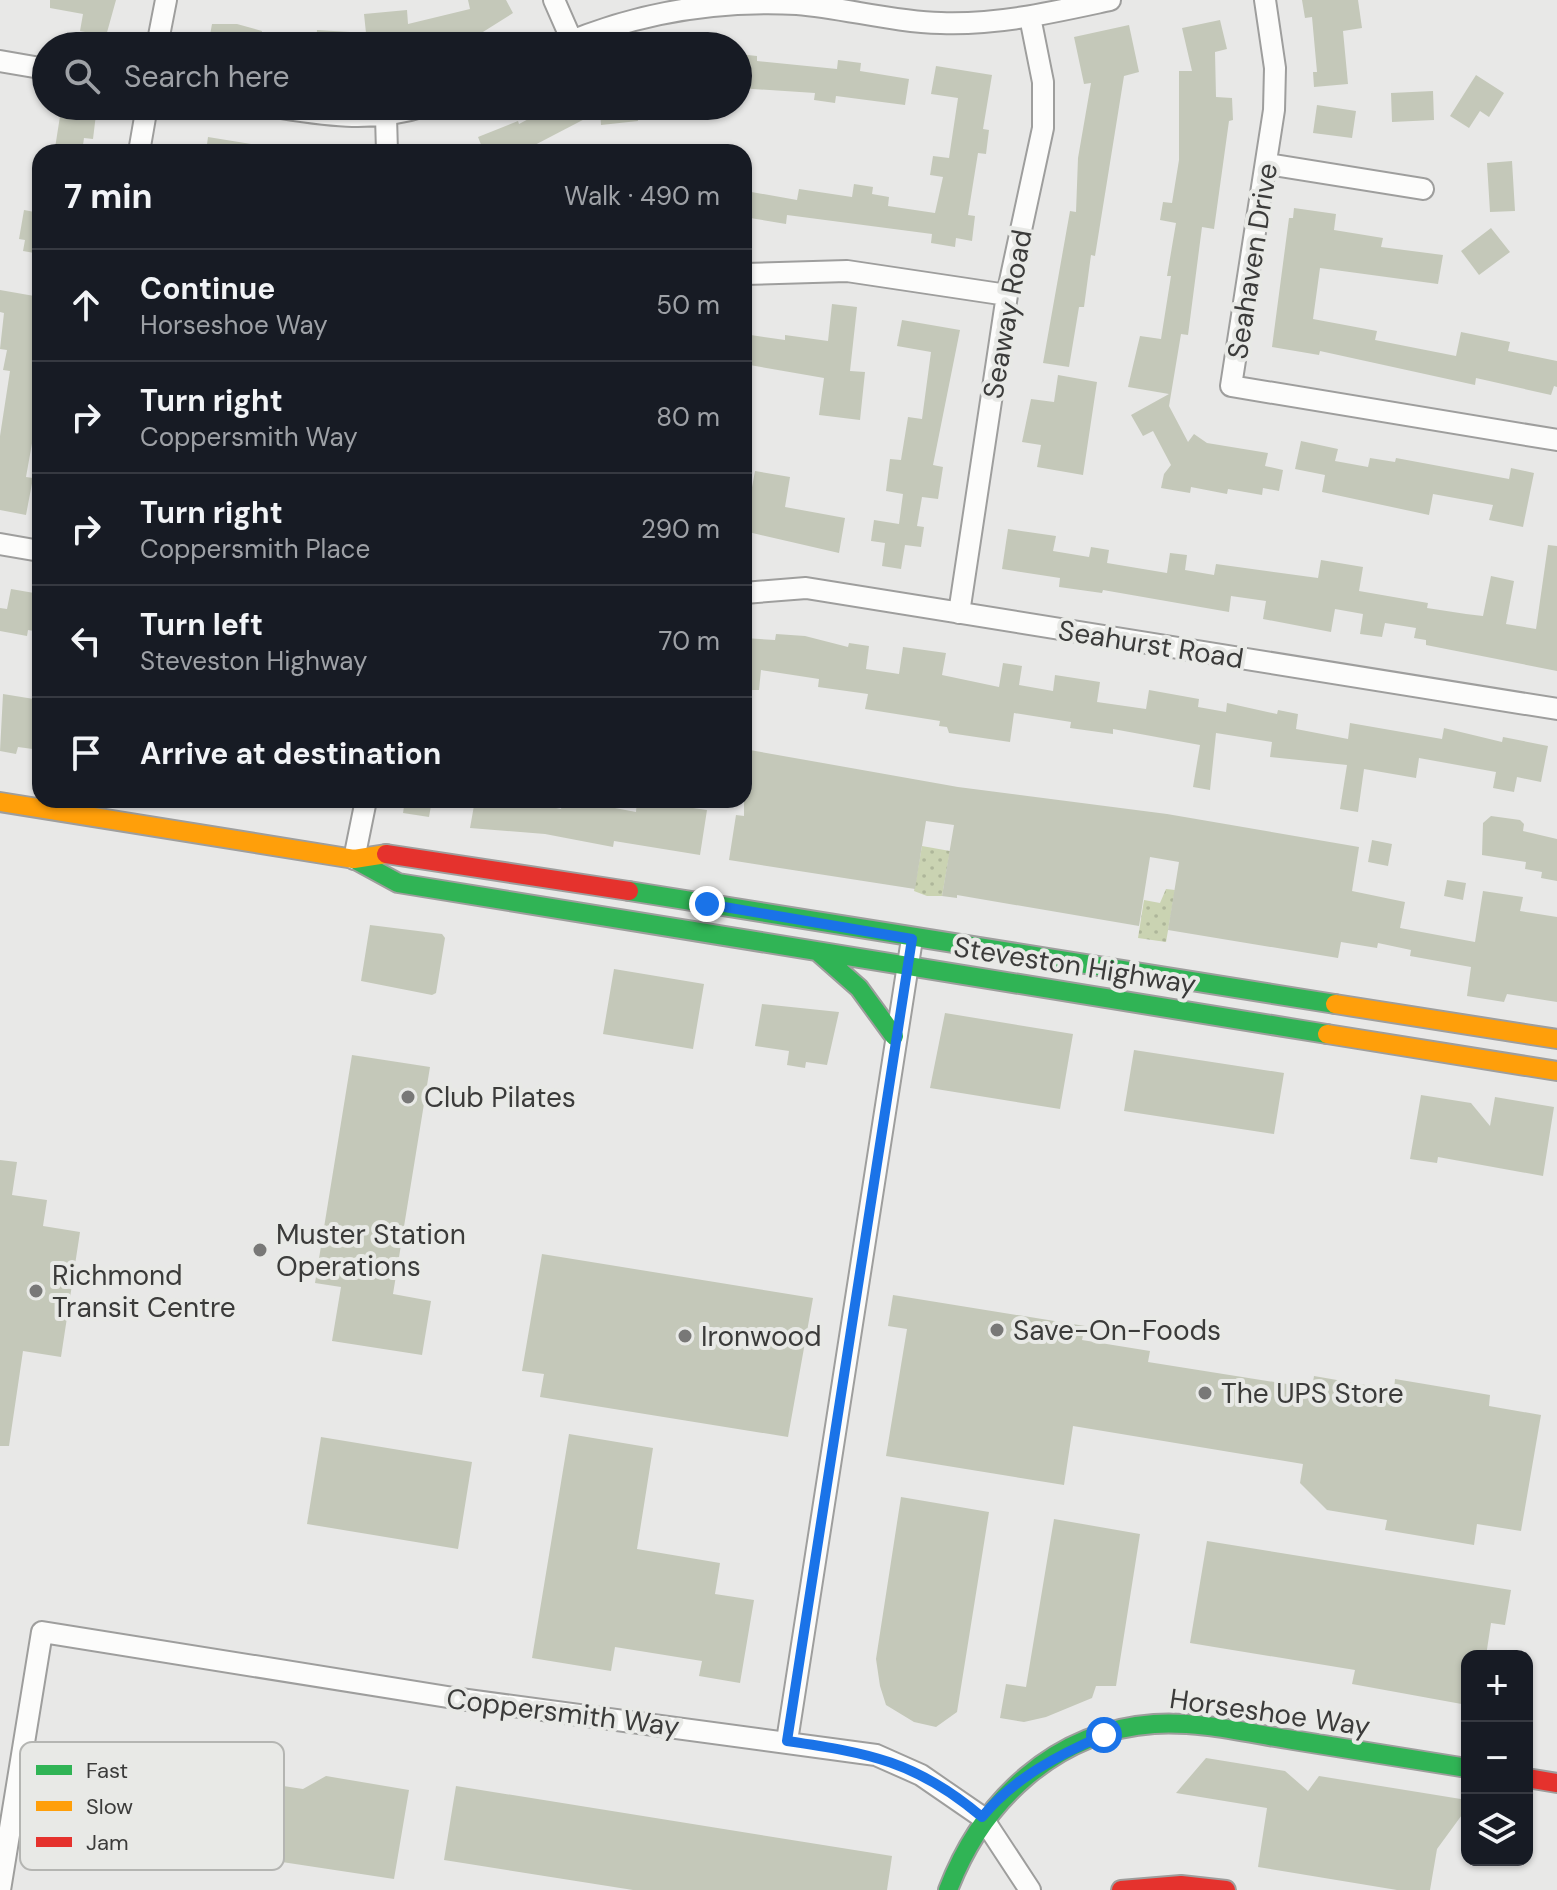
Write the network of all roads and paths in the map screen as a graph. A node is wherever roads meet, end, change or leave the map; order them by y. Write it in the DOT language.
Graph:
graph roads {
  1 [pos="166,0"];
  2 [pos="554,0"];
  3 [pos="1110,0"];
  4 [pos="1265,0"];
  5 [pos="796,2"];
  6 [pos="1030,17"];
  7 [pos="160,32"];
  8 [pos="563,32"];
  9 [pos="598,32"];
  10 [pos="0,61"];
  11 [pos="32,67"];
  12 [pos="145,120"];
  13 [pos="386,120"];
  14 [pos="140,144"];
  15 [pos="387,144"];
  16 [pos="1268,164"];
  17 [pos="1423,189"];
  18 [pos="752,274"];
  19 [pos="1007,295"];
  20 [pos="1557,440"];
  21 [pos="0,544"];
  22 [pos="32,550"];
  23 [pos="752,592"];
  24 [pos="959,613"];
  25 [pos="1557,709"];
  26 [pos="0,802"];
  27 [pos="32,807"];
  28 [pos="37,808"];
  29 [pos="364,808"];
  30 [pos="354,859"];
  31 [pos="912,939"];
  32 [pos="816,951"];
  33 [pos="907,967"];
  34 [pos="894,1036"];
  35 [pos="1557,1039"];
  36 [pos="1557,1071"];
  37 [pos="787,1741"];
  38 [pos="24,1742"];
  39 [pos="20,1767"];
  40 [pos="1461,1767"];
  41 [pos="1533,1779"];
  42 [pos="1557,1783"];
  43 [pos="982,1817"];
  44 [pos="0,1890"];
  45 [pos="948,1890"];
  46 [pos="1030,1890"];
  47 [pos="1121,1890"];
  48 [pos="1226,1890"];
  1 -- 7 [label="street"];
  2 -- 8 [label="street"];
  3 -- 6 [label="street"];
  4 -- 16 [label="street, Seahaven Drive"];
  5 -- 6 [label="street"];
  5 -- 9 [label="street"];
  6 -- 19 [label="street, Seaway Road"];
  10 -- 11 [label="street"];
  12 -- 14 [label="street"];
  13 -- 15 [label="street"];
  16 -- 17 [label="street"];
  16 -- 20 [label="street, Seahaven Drive"];
  18 -- 19 [label="street"];
  19 -- 24 [label="street, Seaway Road"];
  21 -- 22 [label="street"];
  23 -- 24 [label="street, Seahurst Road"];
  24 -- 25 [label="street, Seahurst Road"];
  26 -- 27 [label="main road, Steveston Highway"];
  28 -- 30 [label="main road, Steveston Highway"];
  29 -- 30 [label="street"];
  30 -- 31 [label="main road, Steveston Highway"];
  30 -- 32 [label="main road, Steveston Highway"];
  31 -- 33 [label="street"];
  31 -- 35 [label="main road, Steveston Highway"];
  32 -- 33 [label="main road, Steveston Highway"];
  32 -- 34 [label="main road"];
  33 -- 34 [label="street"];
  33 -- 36 [label="main road, Steveston Highway"];
  34 -- 37 [label="street"];
  37 -- 38 [label="street, Coppersmith Way"];
  37 -- 43 [label="street, Coppersmith Way"];
  39 -- 44 [label="street, Coppersmith Way"];
  40 -- 43 [label="main road, Horseshoe Way"];
  41 -- 42 [label="main road"];
  43 -- 45 [label="main road, Horseshoe Way"];
  43 -- 46 [label="street, Coppersmith Way"];
  47 -- 48 [label="main road"];
}
